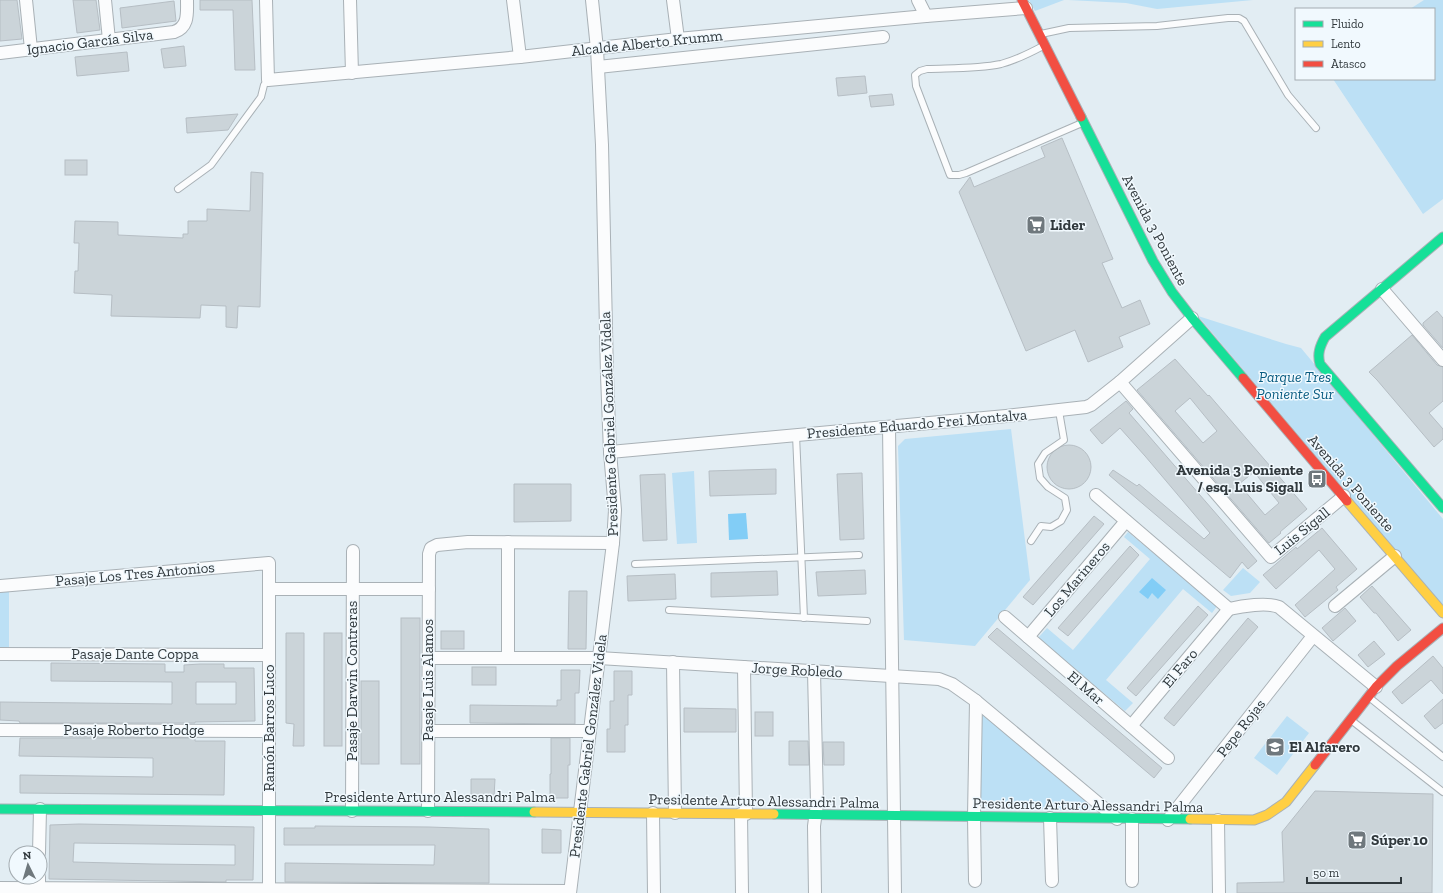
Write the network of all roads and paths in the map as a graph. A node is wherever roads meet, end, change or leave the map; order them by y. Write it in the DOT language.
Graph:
graph roads {
  1 [pos="26,0"];
  2 [pos="105,0"];
  3 [pos="187,0"];
  4 [pos="266,0"];
  5 [pos="350,0"];
  6 [pos="513,0"];
  7 [pos="592,0"];
  8 [pos="673,0"];
  9 [pos="918,0"];
  10 [pos="1024,4"];
  11 [pos="926,16"];
  12 [pos="1039,34"];
  13 [pos="882,37"];
  14 [pos="678,39"];
  15 [pos="110,40"];
  16 [pos="1045,46"];
  17 [pos="31,49"];
  18 [pos="597,49"];
  19 [pos="0,53"];
  20 [pos="520,57"];
  21 [pos="598,67"];
  22 [pos="352,73"];
  23 [pos="268,80"];
  24 [pos="1083,122"];
  25 [pos="1316,128"];
  26 [pos="178,189"];
  27 [pos="1441,242"];
  28 [pos="1382,289"];
  29 [pos="1192,318"];
  30 [pos="1443,360"];
  31 [pos="1120,382"];
  32 [pos="1059,411"];
  33 [pos="889,427"];
  34 [pos="796,435"];
  35 [pos="610,452"];
  36 [pos="1096,495"];
  37 [pos="1344,496"];
  38 [pos="1443,508"];
  39 [pos="1126,521"];
  40 [pos="1031,541"];
  41 [pos="508,542"];
  42 [pos="613,543"];
  43 [pos="353,551"];
  44 [pos="859,555"];
  45 [pos="1395,556"];
  46 [pos="801,558"];
  47 [pos="269,563"];
  48 [pos="635,564"];
  49 [pos="0,586"];
  50 [pos="269,589"];
  51 [pos="353,589"];
  52 [pos="429,589"];
  53 [pos="1335,606"];
  54 [pos="1230,609"];
  55 [pos="669,610"];
  56 [pos="1443,613"];
  57 [pos="1005,617"];
  58 [pos="804,618"];
  59 [pos="867,621"];
  60 [pos="1443,628"];
  61 [pos="1313,636"];
  62 [pos="1028,637"];
  63 [pos="0,654"];
  64 [pos="269,655"];
  65 [pos="428,658"];
  66 [pos="508,658"];
  67 [pos="599,658"];
  68 [pos="673,662"];
  69 [pos="744,667"];
  70 [pos="814,671"];
  71 [pos="892,676"];
  72 [pos="1372,692"];
  73 [pos="976,701"];
  74 [pos="1351,720"];
  75 [pos="1131,726"];
  76 [pos="0,730"];
  77 [pos="428,730"];
  78 [pos="269,731"];
  79 [pos="590,731"];
  80 [pos="1443,757"];
  81 [pos="1168,758"];
  82 [pos="1443,792"];
  83 [pos="0,809"];
  84 [pos="40,809"];
  85 [pos="269,810"];
  86 [pos="352,811"];
  87 [pos="428,811"];
  88 [pos="580,812"];
  89 [pos="653,813"];
  90 [pos="675,813"];
  91 [pos="743,814"];
  92 [pos="815,815"];
  93 [pos="894,816"];
  94 [pos="974,817"];
  95 [pos="1050,818"];
  96 [pos="1117,819"];
  97 [pos="1132,819"];
  98 [pos="1168,820"];
  99 [pos="1218,820"];
  100 [pos="39,845"];
  101 [pos="975,881"];
  102 [pos="1052,881"];
  103 [pos="1132,881"];
  104 [pos="39,886"];
  105 [pos="0,888"];
  106 [pos="269,891"];
  107 [pos="570,892"];
  108 [pos="654,893"];
  109 [pos="742,893"];
  110 [pos="815,893"];
  111 [pos="895,893"];
  112 [pos="1218,893"];
  1 -- 17 [label="street"];
  2 -- 15 [label="street"];
  3 -- 15 [label="street, Ignacio García Silva"];
  4 -- 23 [label="street"];
  5 -- 22 [label="street"];
  6 -- 20 [label="street"];
  7 -- 18 [label="street, Presidente Gabriel González Videla"];
  8 -- 14 [label="street"];
  9 -- 11 [label="street"];
  10 -- 11 [label="street, Alcalde Alberto Krumm"];
  10 -- 12 [label="street, Avenida 3 Poniente"];
  11 -- 14 [label="street, Alcalde Alberto Krumm"];
  12 -- 16 [label="street, Avenida 3 Poniente"];
  12 -- 25 [label="lane"];
  13 -- 21 [label="street"];
  14 -- 18 [label="street, Alcalde Alberto Krumm"];
  15 -- 17 [label="street, Ignacio García Silva"];
  16 -- 24 [label="street, Avenida 3 Poniente"];
  16 -- 24 [label="lane"];
  17 -- 19 [label="street, Ignacio García Silva"];
  18 -- 20 [label="street, Alcalde Alberto Krumm"];
  18 -- 21 [label="street, Presidente Gabriel González Videla"];
  20 -- 22 [label="street, Alcalde Alberto Krumm"];
  21 -- 35 [label="street, Presidente Gabriel González Videla"];
  22 -- 23 [label="street, Alcalde Alberto Krumm"];
  23 -- 26 [label="lane"];
  24 -- 29 [label="street, Avenida 3 Poniente"];
  27 -- 28 [label="street"];
  28 -- 30 [label="street"];
  28 -- 38 [label="street"];
  29 -- 31 [label="street, Presidente Eduardo Frei Montalva"];
  29 -- 37 [label="street, Avenida 3 Poniente"];
  31 -- 32 [label="street, Presidente Eduardo Frei Montalva"];
  31 -- 37 [label="street, Luis Sigall"];
  32 -- 33 [label="street, Presidente Eduardo Frei Montalva"];
  32 -- 40 [label="lane"];
  33 -- 34 [label="street, Presidente Eduardo Frei Montalva"];
  33 -- 71 [label="street"];
  34 -- 35 [label="street, Presidente Eduardo Frei Montalva"];
  34 -- 46 [label="lane"];
  35 -- 42 [label="street, Presidente Gabriel González Videla"];
  36 -- 39 [label="street"];
  37 -- 45 [label="street, Avenida 3 Poniente"];
  39 -- 54 [label="street"];
  39 -- 62 [label="street, Los Marineros"];
  41 -- 42 [label="street"];
  41 -- 52 [label="street, Pasaje Luis Alamos"];
  41 -- 66 [label="street"];
  42 -- 67 [label="street, Presidente Gabriel González Videla"];
  43 -- 51 [label="street, Pasaje Darwin Contreras"];
  44 -- 46 [label="lane"];
  45 -- 53 [label="street"];
  45 -- 56 [label="street, Avenida 3 Poniente"];
  46 -- 48 [label="lane"];
  46 -- 58 [label="lane"];
  47 -- 49 [label="street, Pasaje Los Tres Antonios"];
  47 -- 50 [label="street, Ramón Barros Luco"];
  50 -- 51 [label="street"];
  50 -- 64 [label="street, Ramón Barros Luco"];
  51 -- 52 [label="street"];
  51 -- 86 [label="street, Pasaje Darwin Contreras"];
  52 -- 65 [label="street, Pasaje Luis Alamos"];
  54 -- 61 [label="street"];
  54 -- 75 [label="street, El Faro"];
  55 -- 58 [label="lane"];
  57 -- 62 [label="street, El Mar"];
  58 -- 59 [label="lane"];
  60 -- 72 [label="street, Presidente Arturo Alessandri Palma"];
  61 -- 72 [label="street"];
  61 -- 98 [label="street, Pepe Rojas"];
  62 -- 75 [label="street, El Mar"];
  63 -- 64 [label="street, Pasaje Dante Coppa"];
  64 -- 78 [label="street, Ramón Barros Luco"];
  65 -- 66 [label="street, Jorge Robledo"];
  65 -- 77 [label="street, Pasaje Luis Alamos"];
  66 -- 67 [label="street, Jorge Robledo"];
  67 -- 68 [label="street, Jorge Robledo"];
  67 -- 79 [label="street, Presidente Gabriel González Videla"];
  68 -- 69 [label="street, Jorge Robledo"];
  68 -- 90 [label="street"];
  69 -- 70 [label="street, Jorge Robledo"];
  69 -- 91 [label="street"];
  70 -- 71 [label="street, Jorge Robledo"];
  70 -- 92 [label="street"];
  71 -- 73 [label="street, Jorge Robledo"];
  71 -- 93 [label="street"];
  72 -- 74 [label="street, Presidente Arturo Alessandri Palma"];
  72 -- 80 [label="lane"];
  73 -- 94 [label="street"];
  73 -- 96 [label="street, Jorge Robledo"];
  74 -- 82 [label="lane"];
  74 -- 99 [label="street, Presidente Arturo Alessandri Palma"];
  75 -- 81 [label="street, El Mar"];
  76 -- 78 [label="street, Pasaje Roberto Hodge"];
  77 -- 79 [label="street"];
  77 -- 87 [label="street, Pasaje Luis Alamos"];
  78 -- 85 [label="street, Ramón Barros Luco"];
  79 -- 88 [label="street, Presidente Gabriel González Videla"];
  83 -- 84 [label="street, Presidente Arturo Alessandri Palma"];
  84 -- 85 [label="street, Presidente Arturo Alessandri Palma"];
  84 -- 100 [label="street"];
  85 -- 86 [label="street, Presidente Arturo Alessandri Palma"];
  85 -- 106 [label="street, Ramón Barros Luco"];
  86 -- 87 [label="street, Presidente Arturo Alessandri Palma"];
  87 -- 88 [label="street, Presidente Arturo Alessandri Palma"];
  88 -- 89 [label="street, Presidente Arturo Alessandri Palma"];
  88 -- 107 [label="street, Presidente Gabriel González Videla"];
  89 -- 90 [label="street, Presidente Arturo Alessandri Palma"];
  89 -- 108 [label="street"];
  90 -- 91 [label="street, Presidente Arturo Alessandri Palma"];
  91 -- 92 [label="street, Presidente Arturo Alessandri Palma"];
  91 -- 109 [label="street"];
  92 -- 93 [label="street, Presidente Arturo Alessandri Palma"];
  92 -- 110 [label="street"];
  93 -- 94 [label="street, Presidente Arturo Alessandri Palma"];
  93 -- 111 [label="street"];
  94 -- 95 [label="street, Presidente Arturo Alessandri Palma"];
  94 -- 101 [label="street"];
  95 -- 96 [label="street, Presidente Arturo Alessandri Palma"];
  95 -- 102 [label="street"];
  96 -- 97 [label="street, Presidente Arturo Alessandri Palma"];
  97 -- 98 [label="street, Presidente Arturo Alessandri Palma"];
  97 -- 103 [label="street"];
  98 -- 99 [label="street, Presidente Arturo Alessandri Palma"];
  99 -- 112 [label="street"];
  104 -- 105 [label="street"];
  104 -- 106 [label="street"];
  106 -- 107 [label="street"];
}
